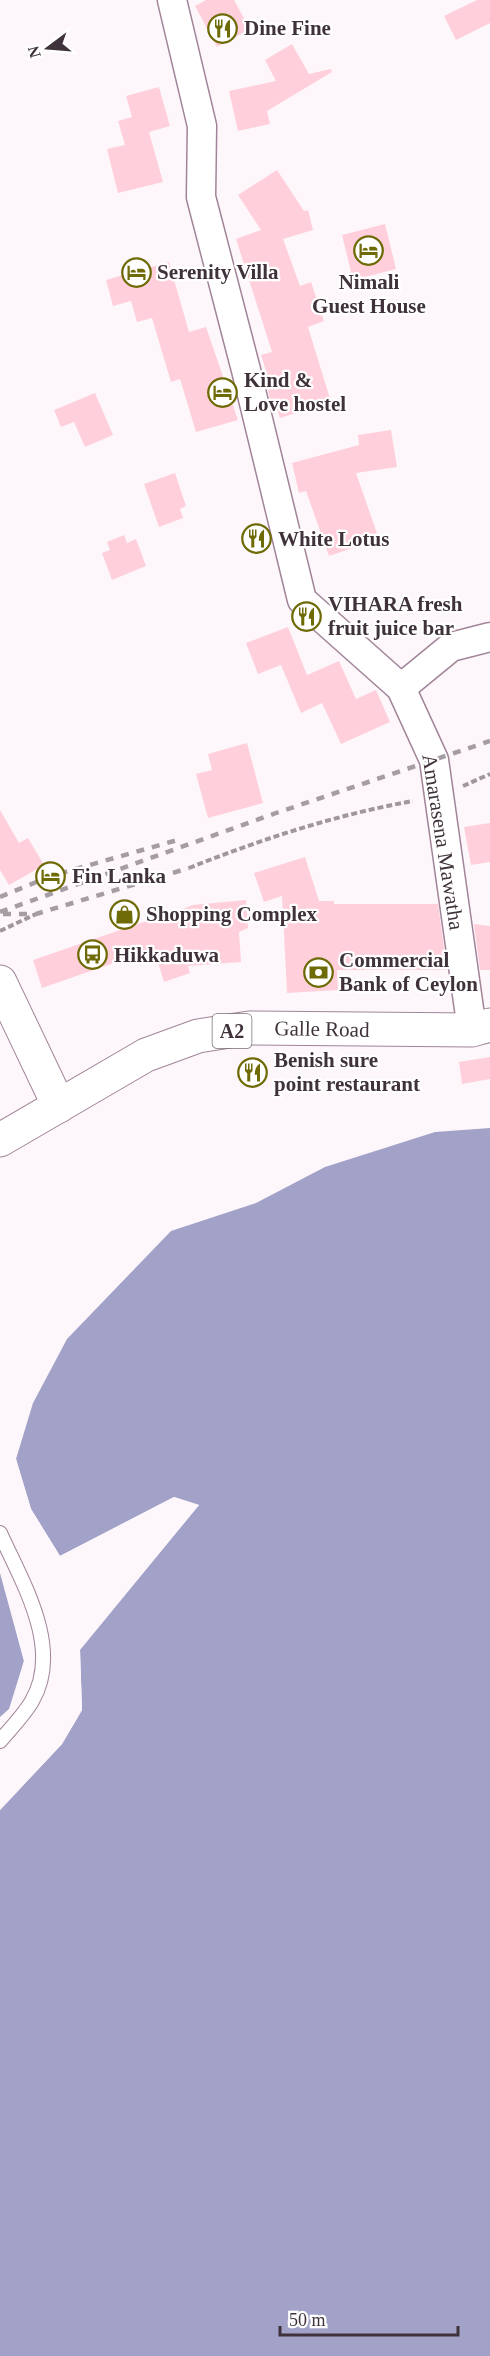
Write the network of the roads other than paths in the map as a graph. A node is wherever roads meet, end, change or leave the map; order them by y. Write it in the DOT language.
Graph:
graph roads {
  1 [pos="172,0"];
  2 [pos="490,637"];
  3 [pos="401,688"];
  4 [pos="0,982"];
  5 [pos="481,1028"];
  6 [pos="59,1106"];
  7 [pos="0,1140"];
  8 [pos="0,1533"];
  9 [pos="0,1741"];
  1 -- 3 [label="street, Amarasena Mawatha"];
  2 -- 3 [label="street"];
  3 -- 5 [label="street, Amarasena Mawatha"];
  4 -- 6 [label="main road"];
  5 -- 6 [label="main road, Galle Road / A2"];
  6 -- 7 [label="main road, Galle Road / A2"];
  8 -- 9 [label="lane"];
}
